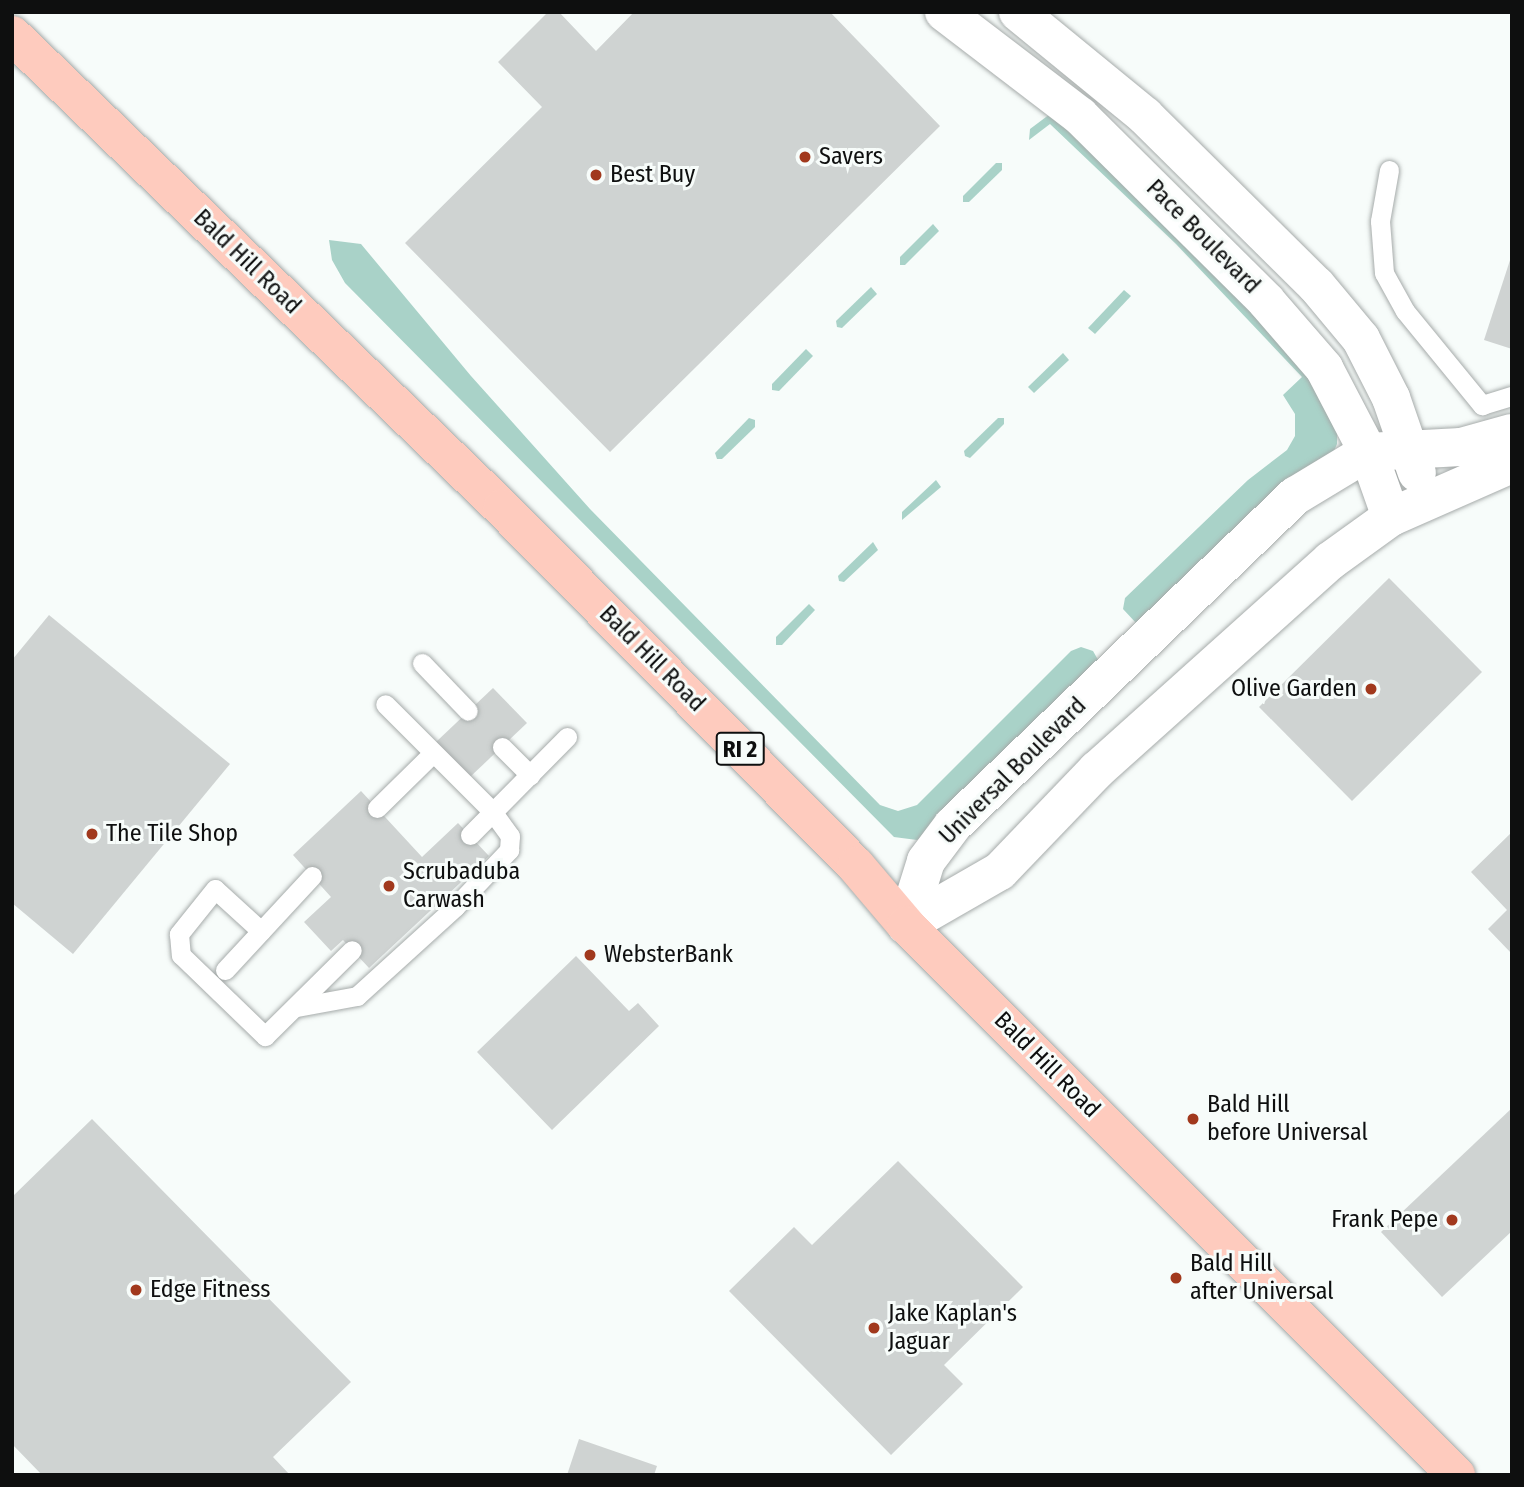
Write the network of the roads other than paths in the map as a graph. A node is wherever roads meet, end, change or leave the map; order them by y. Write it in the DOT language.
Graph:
graph roads {
  1 [pos="944,12"];
  2 [pos="1018,12"];
  3 [pos="12,35"];
  4 [pos="1390,170"];
  5 [pos="1512,396"];
  6 [pos="1512,433"];
  7 [pos="1411,450"];
  8 [pos="1368,452"];
  9 [pos="1512,464"];
  10 [pos="1426,502"];
  11 [pos="1391,517"];
  12 [pos="422,663"];
  13 [pos="385,704"];
  14 [pos="468,711"];
  15 [pos="567,737"];
  16 [pos="502,747"];
  17 [pos="432,754"];
  18 [pos="530,775"];
  19 [pos="377,808"];
  20 [pos="492,811"];
  21 [pos="470,835"];
  22 [pos="312,876"];
  23 [pos="906,925"];
  24 [pos="261,931"];
  25 [pos="352,950"];
  26 [pos="225,970"];
  27 [pos="297,1007"];
  28 [pos="1456,1475"];
  1 -- 8 [label="street, Pace Boulevard"];
  2 -- 7 [label="street, Pace Boulevard"];
  3 -- 23 [label="main road, Bald Hill Road / RI 2"];
  4 -- 5 [label="lane"];
  6 -- 7 [label="street, Universal Boulevard"];
  7 -- 8 [label="street, Universal Boulevard"];
  7 -- 10 [label="street, Pace Boulevard"];
  8 -- 11 [label="street, Pace Boulevard"];
  8 -- 23 [label="street, Universal Boulevard"];
  9 -- 10 [label="street"];
  10 -- 11 [label="street"];
  11 -- 23 [label="street"];
  12 -- 14 [label="lane"];
  13 -- 17 [label="lane"];
  15 -- 18 [label="lane"];
  16 -- 18 [label="lane"];
  17 -- 19 [label="lane"];
  17 -- 20 [label="lane"];
  18 -- 20 [label="lane"];
  20 -- 21 [label="lane"];
  20 -- 27 [label="lane"];
  22 -- 24 [label="lane"];
  23 -- 28 [label="main road, Bald Hill Road / RI 2"];
  24 -- 26 [label="lane"];
  24 -- 27 [label="lane"];
  25 -- 27 [label="lane"];
}
